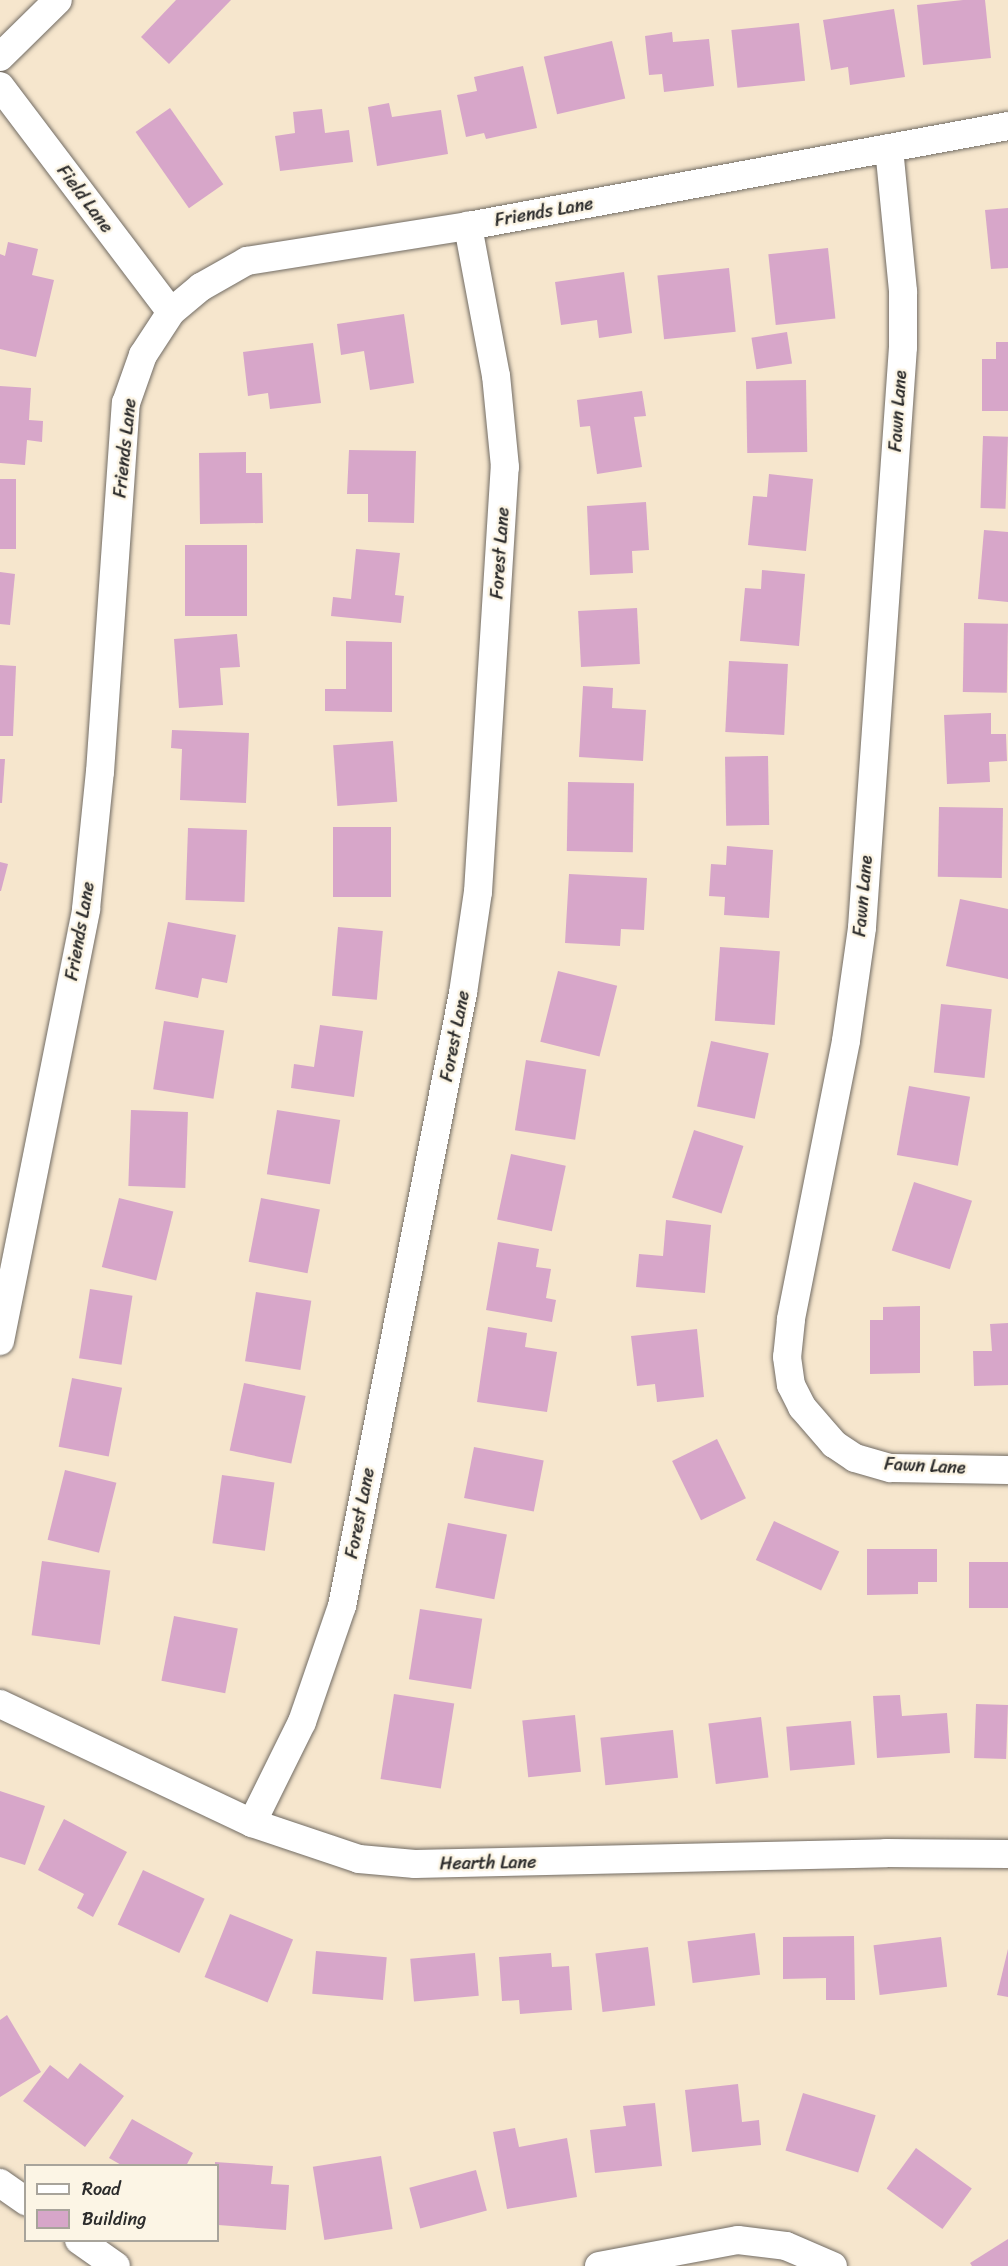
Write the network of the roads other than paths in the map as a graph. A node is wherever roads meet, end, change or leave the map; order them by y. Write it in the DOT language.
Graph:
graph roads {
  1 [pos="58,0"];
  2 [pos="0,57"];
  3 [pos="0,86"];
  4 [pos="1008,126"];
  5 [pos="889,148"];
  6 [pos="468,226"];
  7 [pos="171,312"];
  8 [pos="0,1341"];
  9 [pos="1008,1470"];
  10 [pos="0,1704"];
  11 [pos="252,1823"];
  12 [pos="1008,1854"];
  13 [pos="0,2183"];
  14 [pos="24,2200"];
  15 [pos="81,2242"];
  16 [pos="116,2266"];
  17 [pos="599,2266"];
  18 [pos="833,2266"];
  1 -- 2 [label="street"];
  3 -- 7 [label="street, Field Lane"];
  4 -- 5 [label="street, Friends Lane"];
  5 -- 6 [label="street, Friends Lane"];
  5 -- 9 [label="street, Fawn Lane"];
  6 -- 7 [label="street, Friends Lane"];
  6 -- 11 [label="street, Forest Lane"];
  7 -- 8 [label="street, Friends Lane"];
  10 -- 11 [label="street, Hearth Lane"];
  11 -- 12 [label="street, Hearth Lane"];
  13 -- 14 [label="street"];
  15 -- 16 [label="street"];
  17 -- 18 [label="street"];
}
